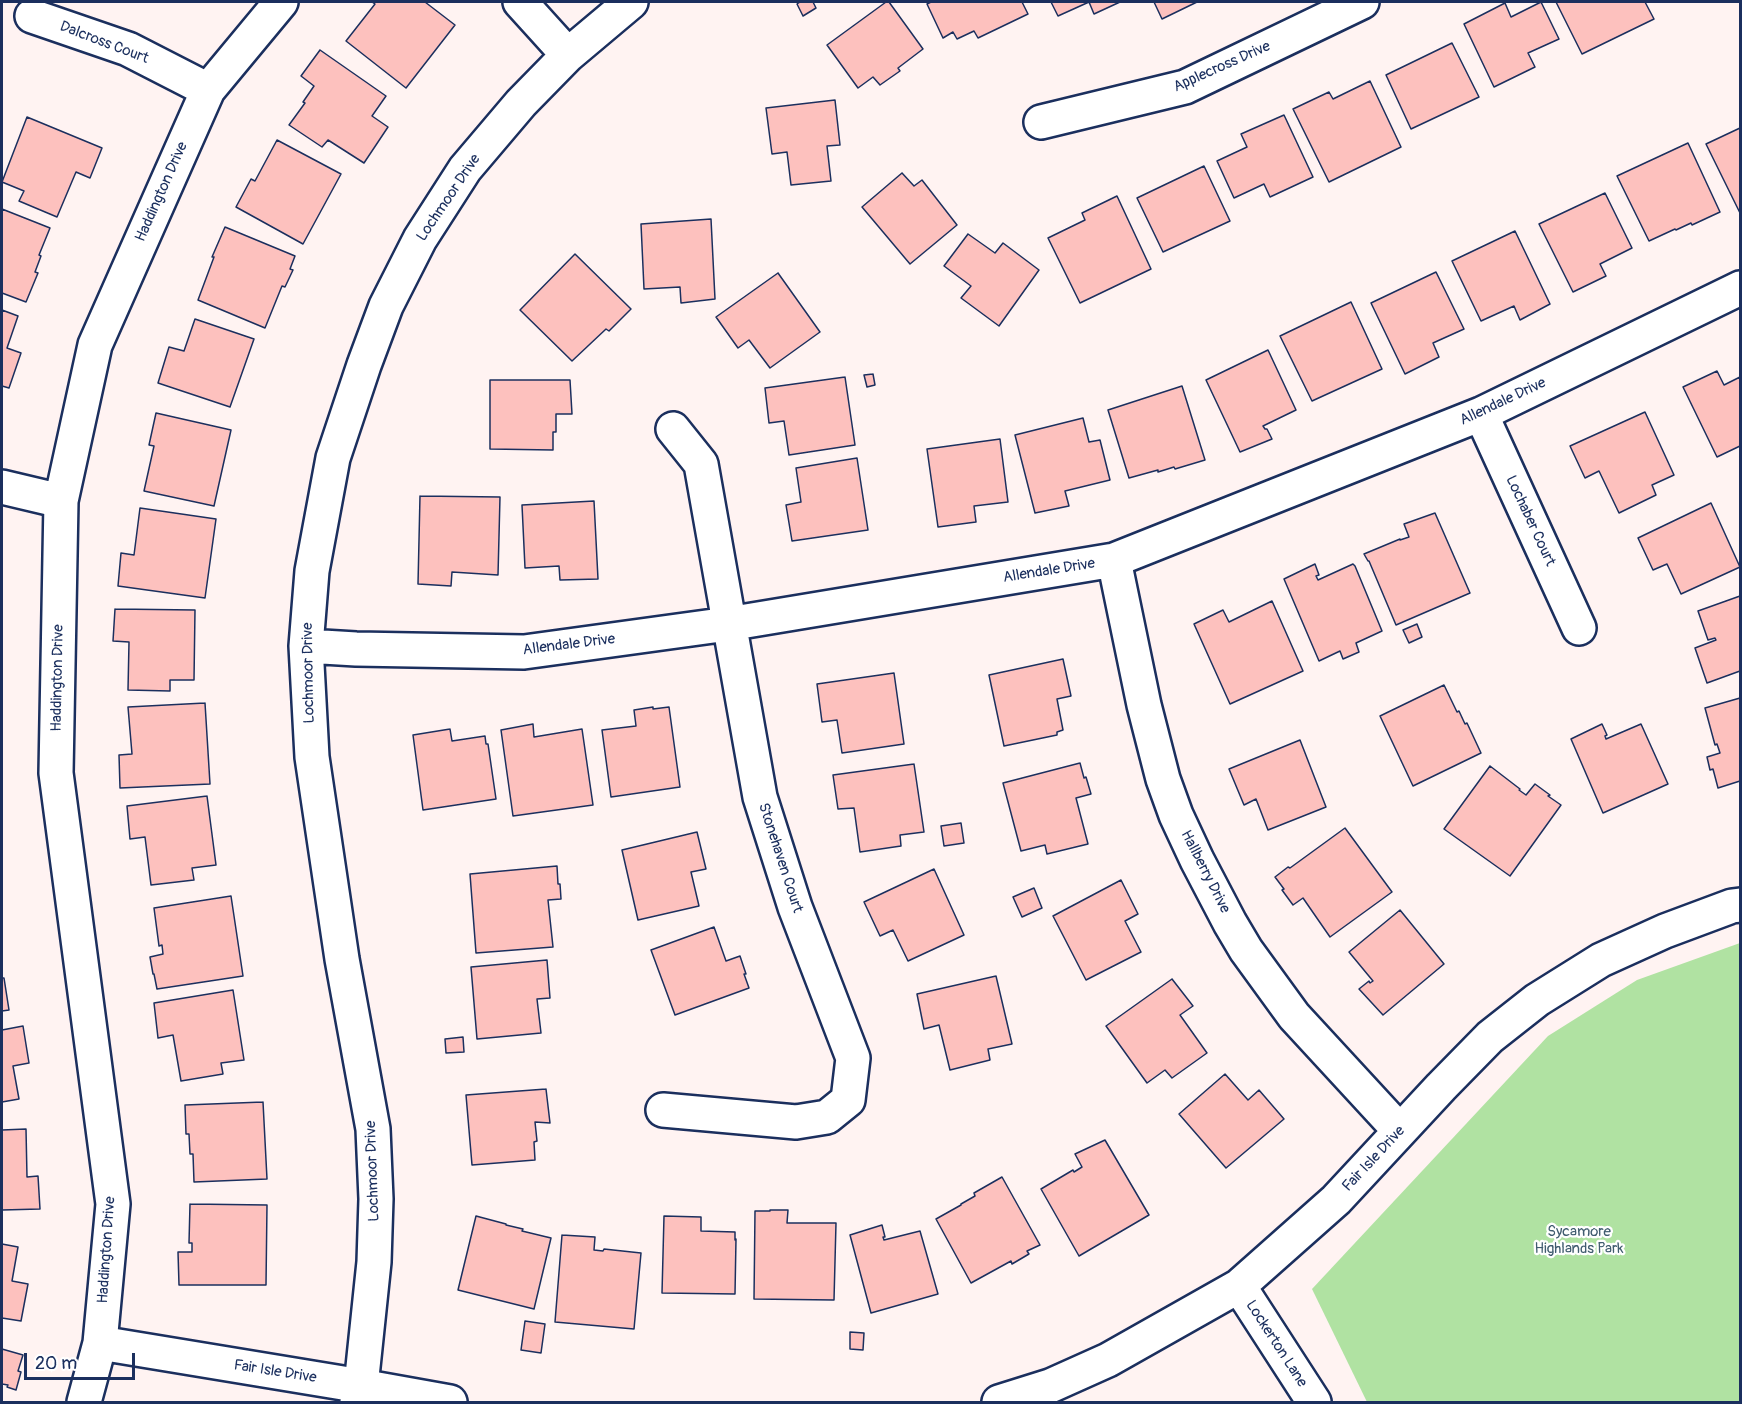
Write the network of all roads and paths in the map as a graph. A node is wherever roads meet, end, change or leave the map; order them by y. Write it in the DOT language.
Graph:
graph roads {
  1 [pos="281,2"];
  2 [pos="520,2"];
  3 [pos="630,2"];
  4 [pos="1362,2"];
  5 [pos="32,16"];
  6 [pos="568,55"];
  7 [pos="208,90"];
  8 [pos="1041,122"];
  9 [pos="1740,288"];
  10 [pos="1481,414"];
  11 [pos="673,429"];
  12 [pos="2,487"];
  13 [pos="61,501"];
  14 [pos="1114,560"];
  15 [pos="728,624"];
  16 [pos="1579,628"];
  17 [pos="306,646"];
  18 [pos="1740,905"];
  19 [pos="663,1110"];
  20 [pos="1400,1131"];
  21 [pos="1239,1286"];
  22 [pos="100,1343"];
  23 [pos="359,1394"];
  24 [pos="84,1402"];
  25 [pos="450,1402"];
  26 [pos="999,1402"];
  27 [pos="1314,1402"];
  1 -- 7 [label="street, Haddington Drive"];
  2 -- 6 [label="street"];
  3 -- 6 [label="street, Lochmoor Drive"];
  4 -- 8 [label="street, Applecross Drive"];
  5 -- 7 [label="street, Dalcross Court"];
  6 -- 17 [label="street, Lochmoor Drive"];
  7 -- 13 [label="street, Haddington Drive"];
  9 -- 10 [label="street, Allendale Drive"];
  10 -- 14 [label="street, Allendale Drive"];
  10 -- 16 [label="street, Lochaber Court"];
  11 -- 15 [label="street, Stonehaven Court"];
  12 -- 13 [label="street"];
  13 -- 22 [label="street, Haddington Drive"];
  14 -- 15 [label="street, Allendale Drive"];
  14 -- 20 [label="street, Hallberry Drive"];
  15 -- 17 [label="street, Allendale Drive"];
  15 -- 19 [label="street, Stonehaven Court"];
  17 -- 23 [label="street, Lochmoor Drive"];
  18 -- 20 [label="street, Fair Isle Drive"];
  20 -- 21 [label="street, Fair Isle Drive"];
  21 -- 26 [label="street, Fair Isle Drive"];
  21 -- 27 [label="street, Lockerton Lane"];
  22 -- 23 [label="street, Fair Isle Drive"];
  22 -- 24 [label="street, Haddington Drive"];
  23 -- 25 [label="street, Fair Isle Drive"];
}
